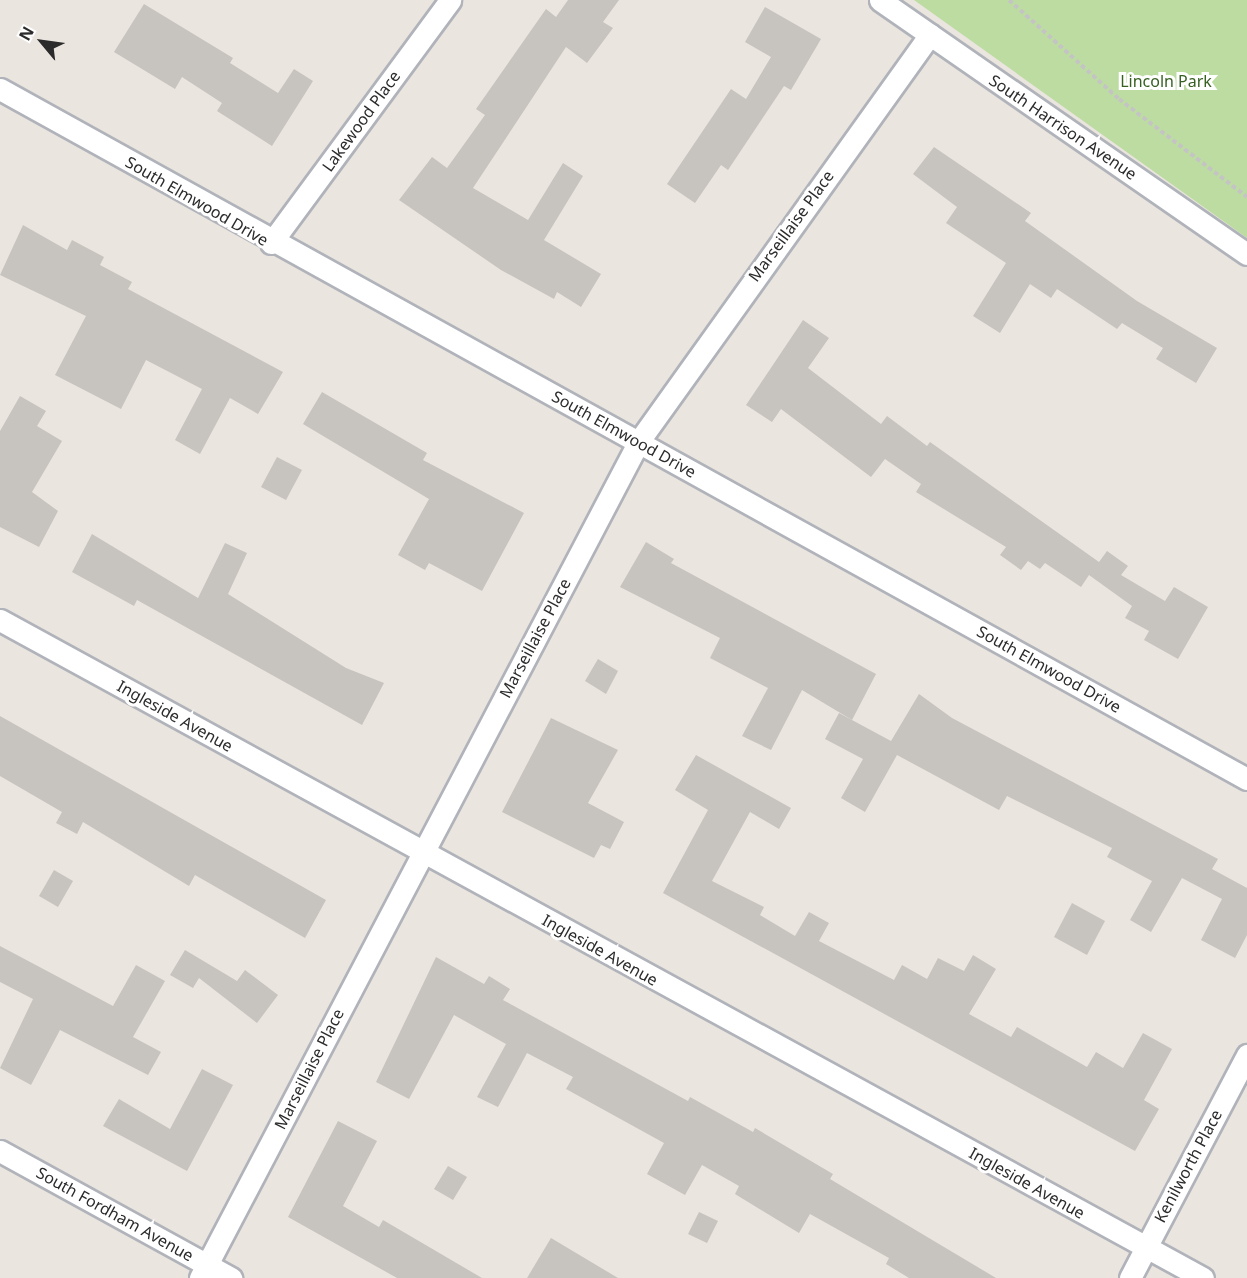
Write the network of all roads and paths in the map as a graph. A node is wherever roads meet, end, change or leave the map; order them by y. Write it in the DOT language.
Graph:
graph roads {
  1 [pos="450,0"];
  2 [pos="880,0"];
  3 [pos="1009,0"];
  4 [pos="930,35"];
  5 [pos="0,89"];
  6 [pos="1247,198"];
  7 [pos="271,243"];
  8 [pos="1247,254"];
  9 [pos="639,441"];
  10 [pos="0,620"];
  11 [pos="1247,779"];
  12 [pos="421,853"];
  13 [pos="1247,1055"];
  14 [pos="0,1150"];
  15 [pos="1146,1247"];
  16 [pos="203,1271"];
  17 [pos="231,1278"];
  18 [pos="1130,1278"];
  19 [pos="1203,1278"];
  1 -- 7 [label="street, Lakewood Place"];
  2 -- 4 [label="street, South Harrison Avenue"];
  3 -- 6 [label="path"];
  4 -- 8 [label="street, South Harrison Avenue"];
  4 -- 9 [label="street, Marseillaise Place"];
  5 -- 7 [label="street, South Elmwood Drive"];
  7 -- 9 [label="street, South Elmwood Drive"];
  9 -- 11 [label="street, South Elmwood Drive"];
  9 -- 12 [label="street, Marseillaise Place"];
  10 -- 12 [label="street, Ingleside Avenue"];
  12 -- 15 [label="street, Ingleside Avenue"];
  12 -- 16 [label="street, Marseillaise Place"];
  13 -- 15 [label="street, Kenilworth Place"];
  14 -- 16 [label="street, South Fordham Avenue"];
  15 -- 18 [label="street, Kenilworth Place"];
  15 -- 19 [label="street, Ingleside Avenue"];
  16 -- 17 [label="street, South Fordham Avenue"];
}
